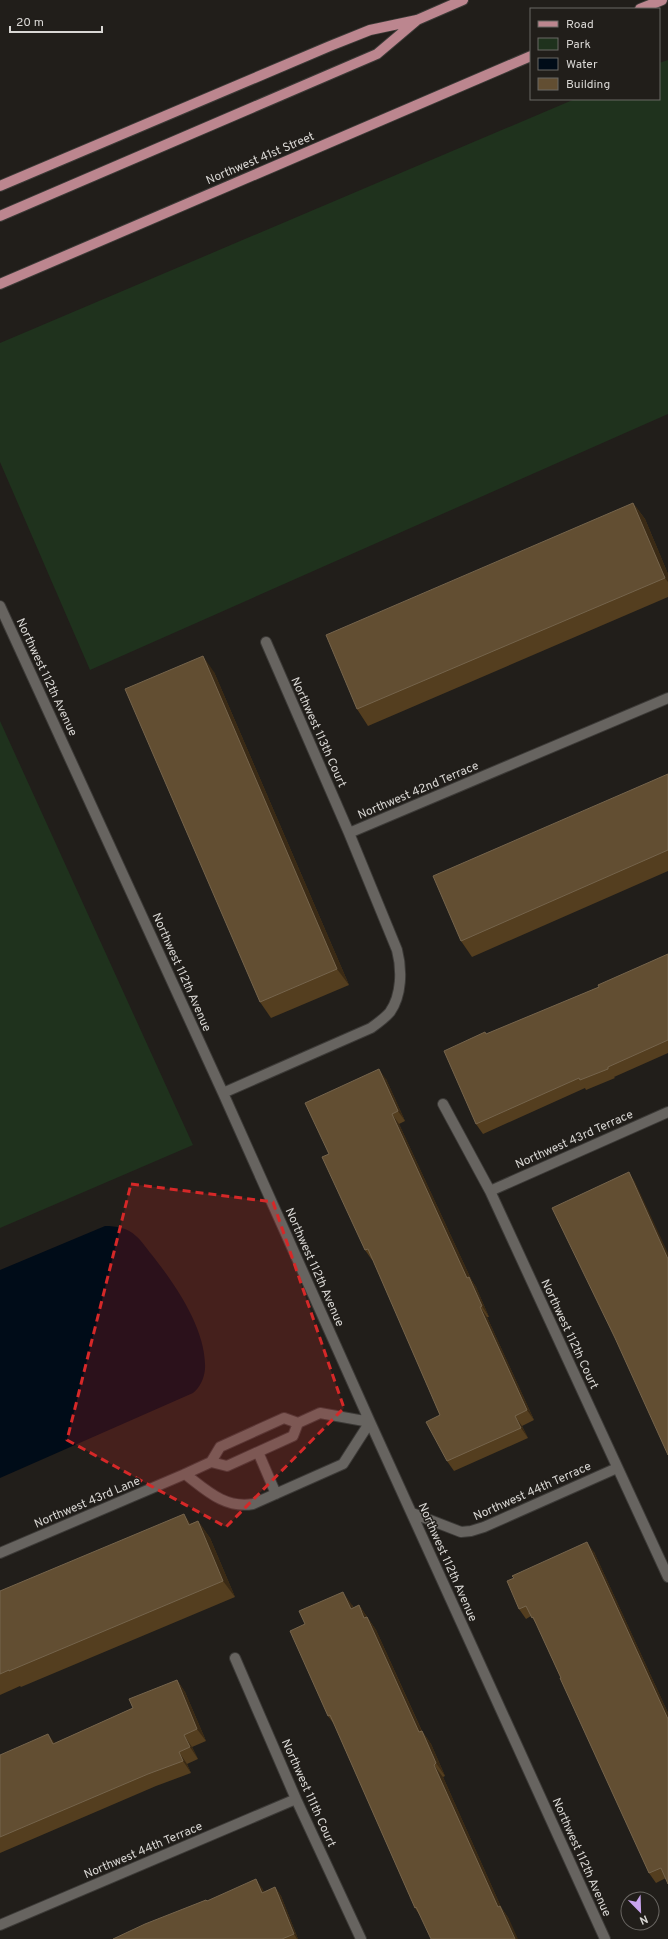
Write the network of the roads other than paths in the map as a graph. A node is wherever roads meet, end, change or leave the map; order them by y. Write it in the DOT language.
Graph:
graph roads {
  1 [pos="463,0"];
  2 [pos="662,0"];
  3 [pos="642,8"];
  4 [pos="417,20"];
  5 [pos="530,56"];
  6 [pos="0,186"];
  7 [pos="0,216"];
  8 [pos="0,284"];
  9 [pos="0,606"];
  10 [pos="266,642"];
  11 [pos="668,698"];
  12 [pos="349,833"];
  13 [pos="223,1093"];
  14 [pos="443,1104"];
  15 [pos="668,1112"];
  16 [pos="490,1191"];
  17 [pos="370,1422"];
  18 [pos="298,1423"];
  19 [pos="258,1452"];
  20 [pos="211,1462"];
  21 [pos="617,1468"];
  22 [pos="185,1474"];
  23 [pos="276,1494"];
  24 [pos="412,1513"];
  25 [pos="0,1553"];
  26 [pos="668,1577"];
  27 [pos="235,1658"];
  28 [pos="296,1798"];
  29 [pos="0,1925"];
  30 [pos="361,1939"];
  31 [pos="605,1939"];
  1 -- 4 [label="main road"];
  2 -- 3 [label="main road"];
  4 -- 6 [label="main road"];
  4 -- 7 [label="main road"];
  5 -- 8 [label="main road, Northwest 41st Street"];
  9 -- 13 [label="street, Northwest 112th Avenue"];
  10 -- 12 [label="street, Northwest 113th Court"];
  11 -- 12 [label="street, Northwest 42nd Terrace"];
  12 -- 13 [label="street, Northwest 42nd Terrace"];
  13 -- 17 [label="street, Northwest 112th Avenue"];
  14 -- 16 [label="street, Northwest 112th Court"];
  15 -- 16 [label="street, Northwest 43rd Terrace"];
  16 -- 21 [label="street, Northwest 112th Court"];
  17 -- 18 [label="street"];
  17 -- 23 [label="street"];
  17 -- 24 [label="street, Northwest 112th Avenue"];
  18 -- 19 [label="street"];
  18 -- 20 [label="street"];
  19 -- 20 [label="street"];
  19 -- 23 [label="street"];
  20 -- 22 [label="street, Northwest 43rd Lane"];
  21 -- 24 [label="street, Northwest 44th Terrace"];
  21 -- 26 [label="street, Northwest 112th Court"];
  22 -- 23 [label="street"];
  22 -- 25 [label="street, Northwest 43rd Lane"];
  24 -- 31 [label="street, Northwest 112th Avenue"];
  27 -- 28 [label="street, Northwest 111th Court"];
  28 -- 29 [label="street, Northwest 44th Terrace"];
  28 -- 30 [label="street, Northwest 111th Court"];
}
